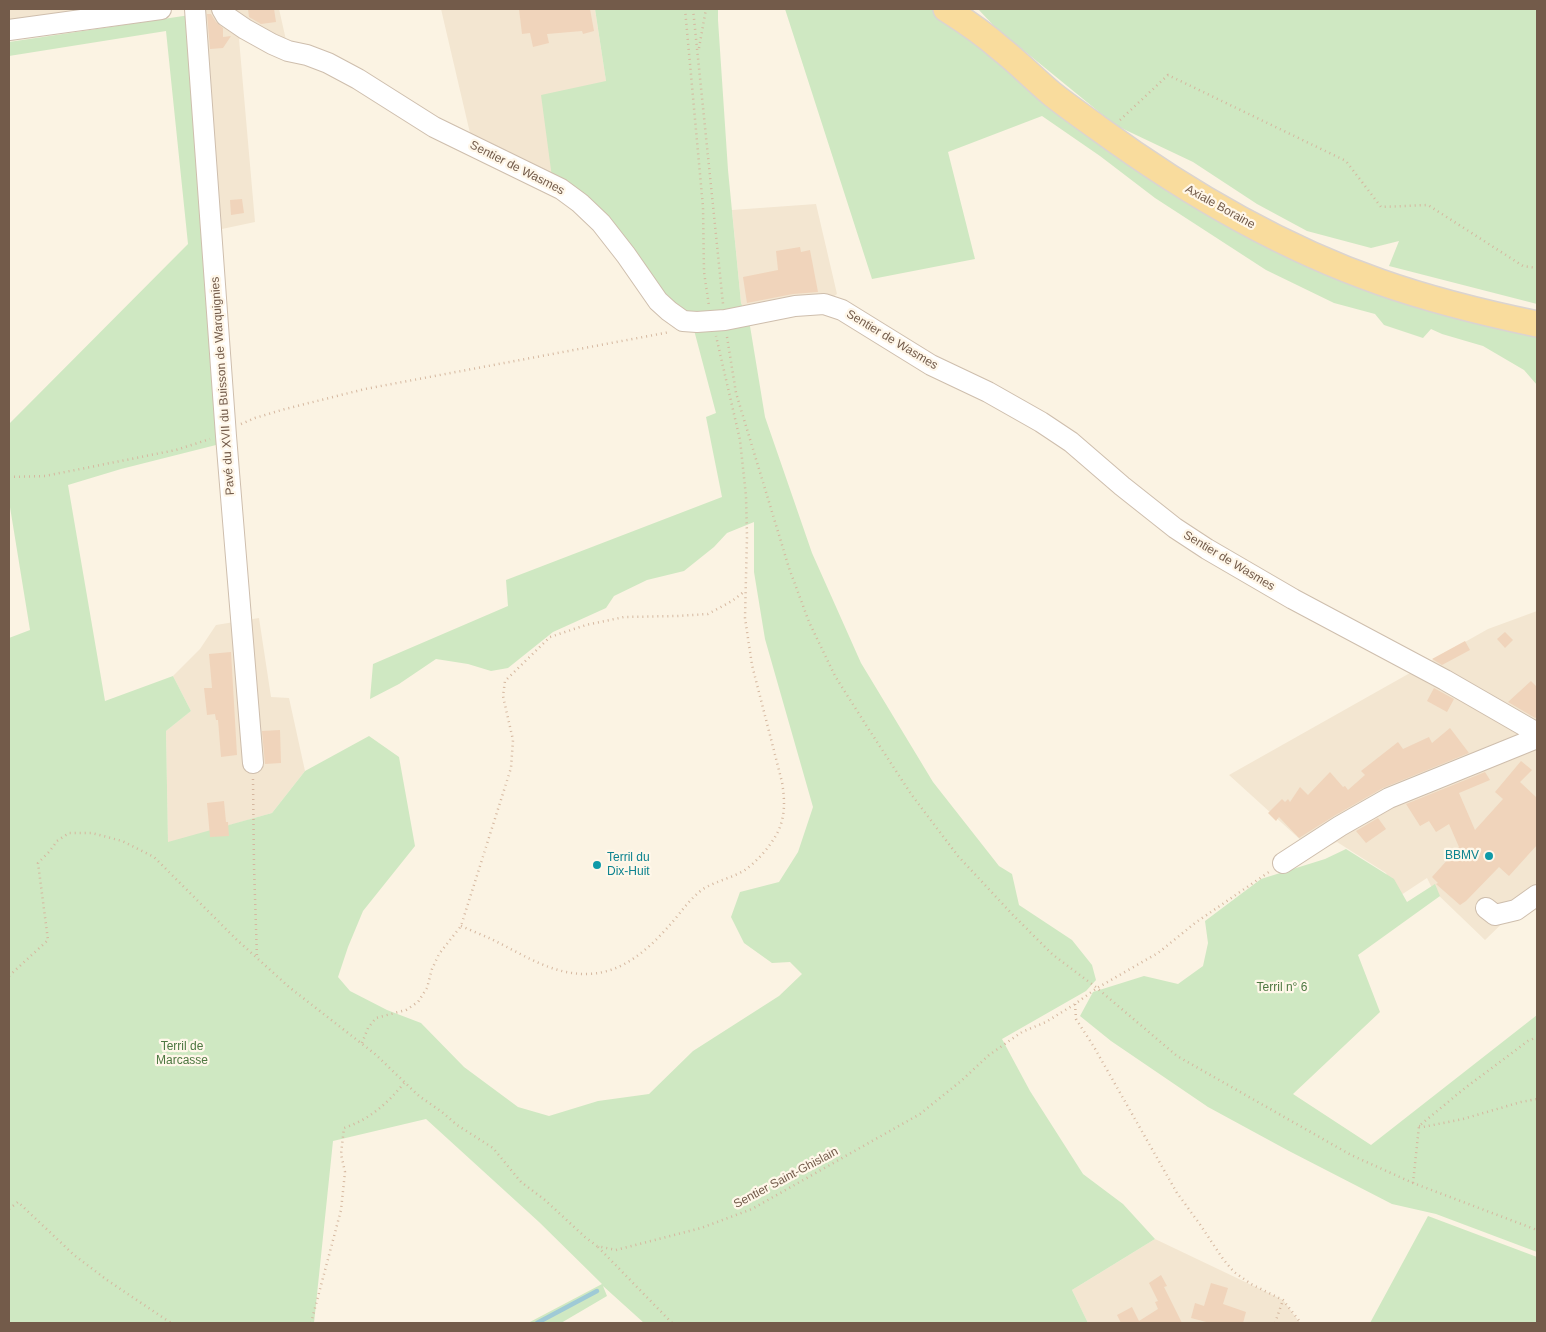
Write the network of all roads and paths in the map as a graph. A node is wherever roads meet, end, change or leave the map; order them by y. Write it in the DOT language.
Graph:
graph roads {
  1 [pos="161,9"];
  2 [pos="195,9"];
  3 [pos="222,9"];
  4 [pos="685,9"];
  5 [pos="693,9"];
  6 [pos="706,9"];
  7 [pos="946,9"];
  8 [pos="9,30"];
  9 [pos="698,52"];
  10 [pos="1115,124"];
  11 [pos="1537,268"];
  12 [pos="718,320"];
  13 [pos="683,321"];
  14 [pos="1537,324"];
  15 [pos="226,436"];
  16 [pos="9,477"];
  17 [pos="746,591"];
  18 [pos="1537,733"];
  19 [pos="1537,738"];
  20 [pos="253,763"];
  21 [pos="1283,863"];
  22 [pos="1537,895"];
  23 [pos="1486,908"];
  24 [pos="461,926"];
  25 [pos="257,958"];
  26 [pos="9,976"];
  27 [pos="1096,988"];
  28 [pos="1075,1004"];
  29 [pos="1537,1037"];
  30 [pos="362,1043"];
  31 [pos="404,1084"];
  32 [pos="1537,1099"];
  33 [pos="1419,1126"];
  34 [pos="1413,1183"];
  35 [pos="9,1209"];
  36 [pos="1537,1230"];
  37 [pos="597,1246"];
  38 [pos="1283,1300"];
  39 [pos="171,1323"];
  40 [pos="311,1323"];
  41 [pos="672,1323"];
  42 [pos="1275,1323"];
  43 [pos="1301,1323"];
  1 -- 8 [label="street"];
  2 -- 15 [label="street, Pavé du XVII du Buisson de Warquignies"];
  3 -- 13 [label="street, Sentier de Wasmes"];
  4 -- 12 [label="path"];
  5 -- 9 [label="path"];
  6 -- 9 [label="path"];
  7 -- 14 [label="main road, Axiale Boraine"];
  9 -- 12 [label="path"];
  10 -- 11 [label="path"];
  12 -- 13 [label="street, Sentier de Wasmes"];
  12 -- 17 [label="path"];
  12 -- 18 [label="street, Sentier de Wasmes"];
  12 -- 27 [label="path"];
  13 -- 15 [label="path"];
  15 -- 16 [label="path"];
  15 -- 20 [label="street, Pavé du XVII du Buisson de Warquignies"];
  17 -- 24 [label="path"];
  17 -- 24 [label="path"];
  19 -- 21 [label="street"];
  20 -- 25 [label="path"];
  21 -- 27 [label="path, Sentier Saint-Ghislain"];
  22 -- 23 [label="street"];
  24 -- 30 [label="path"];
  25 -- 26 [label="path"];
  25 -- 30 [label="path"];
  27 -- 28 [label="path, Sentier Saint-Ghislain"];
  27 -- 34 [label="path"];
  28 -- 37 [label="path, Sentier Saint-Ghislain"];
  28 -- 38 [label="path"];
  29 -- 33 [label="path"];
  30 -- 31 [label="path"];
  31 -- 37 [label="path"];
  31 -- 40 [label="path"];
  32 -- 33 [label="path"];
  33 -- 34 [label="path"];
  34 -- 36 [label="path"];
  35 -- 39 [label="path"];
  37 -- 41 [label="path"];
  38 -- 42 [label="path"];
  38 -- 43 [label="path"];
}
